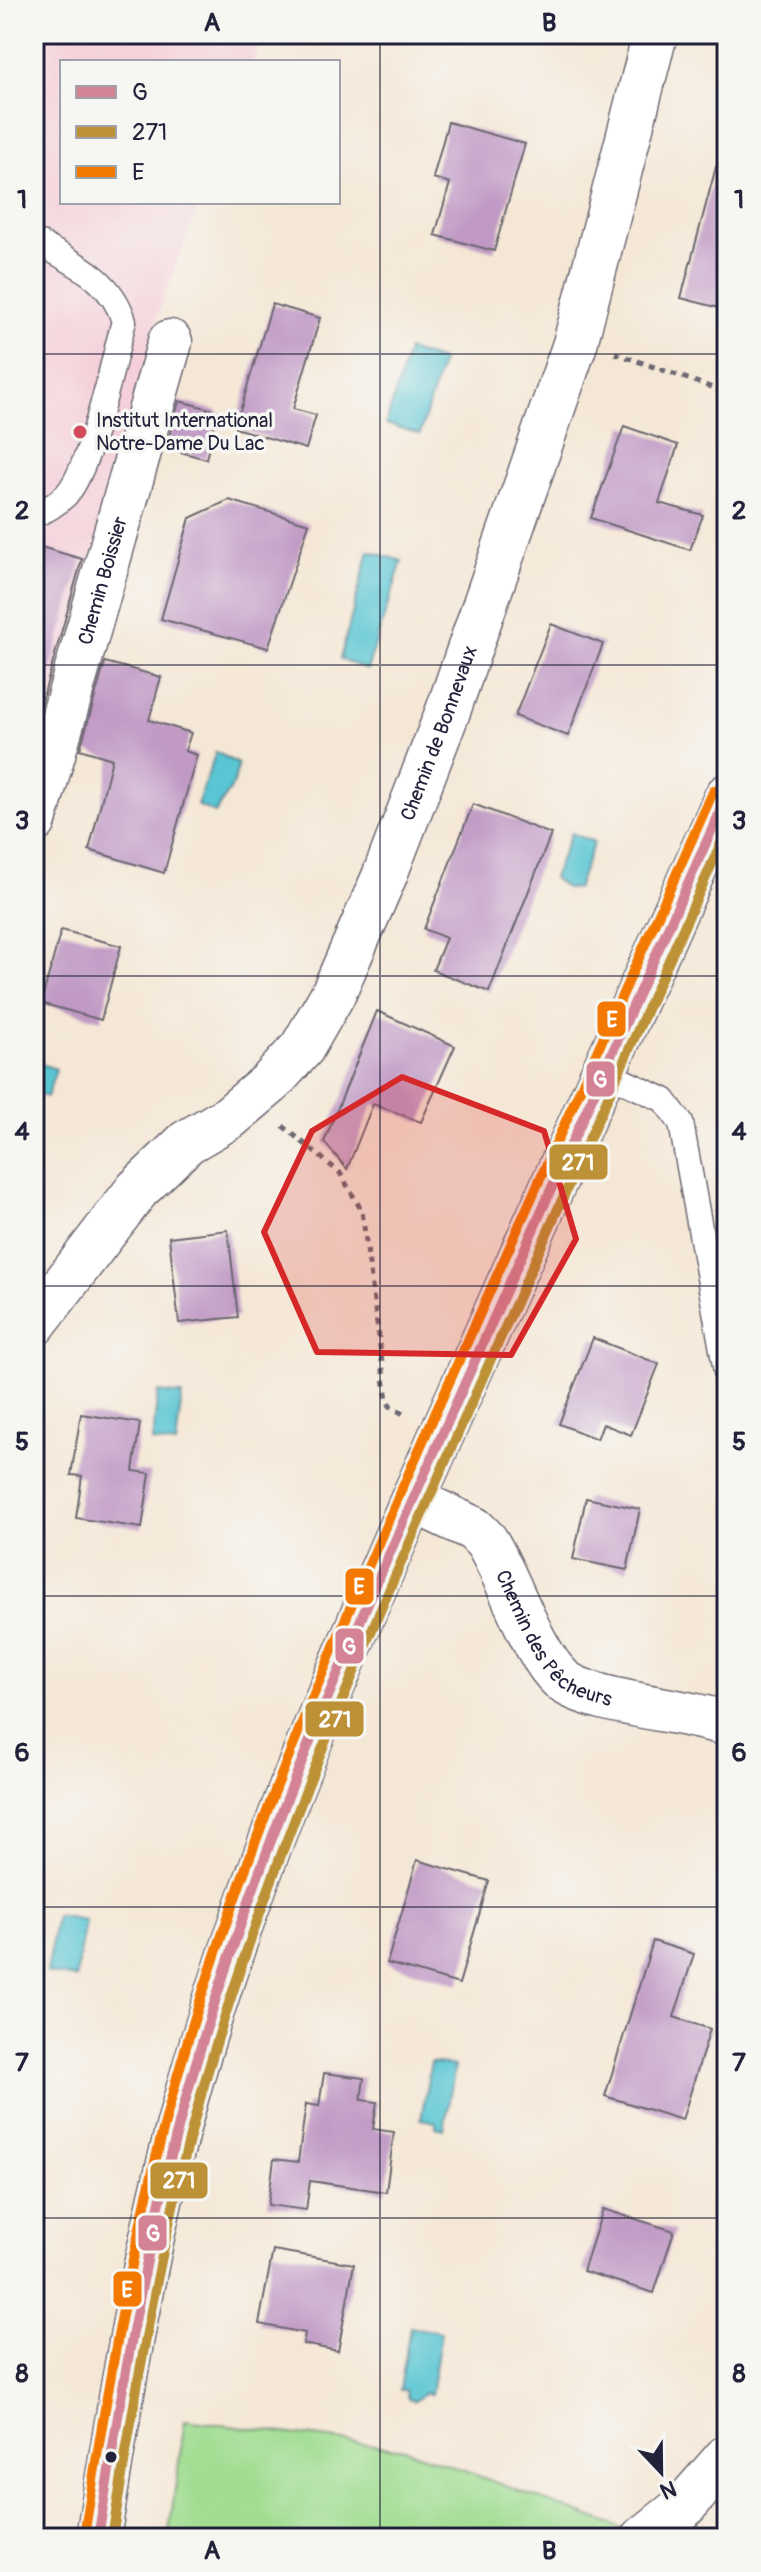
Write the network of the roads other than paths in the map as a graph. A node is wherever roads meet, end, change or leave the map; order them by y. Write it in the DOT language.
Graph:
graph roads {
  1 [pos="655,34"];
  2 [pos="34,240"];
  3 [pos="170,342"];
  4 [pos="34,514"];
  5 [pos="727,796"];
  6 [pos="34,821"];
  7 [pos="604,1072"];
  8 [pos="34,1324"];
  9 [pos="727,1377"];
  10 [pos="413,1500"];
  11 [pos="727,1724"];
  12 [pos="727,2457"];
  13 [pos="98,2538"];
  14 [pos="644,2538"];
  1 -- 8 [label="street, Chemin de Bonnevaux"];
  2 -- 4 [label="lane"];
  3 -- 6 [label="street, Chemin Boissier"];
  5 -- 7 [label="street"];
  7 -- 9 [label="lane"];
  7 -- 10 [label="street"];
  10 -- 11 [label="street, Chemin des Pêcheurs"];
  10 -- 13 [label="street"];
  12 -- 14 [label="street"];
}
